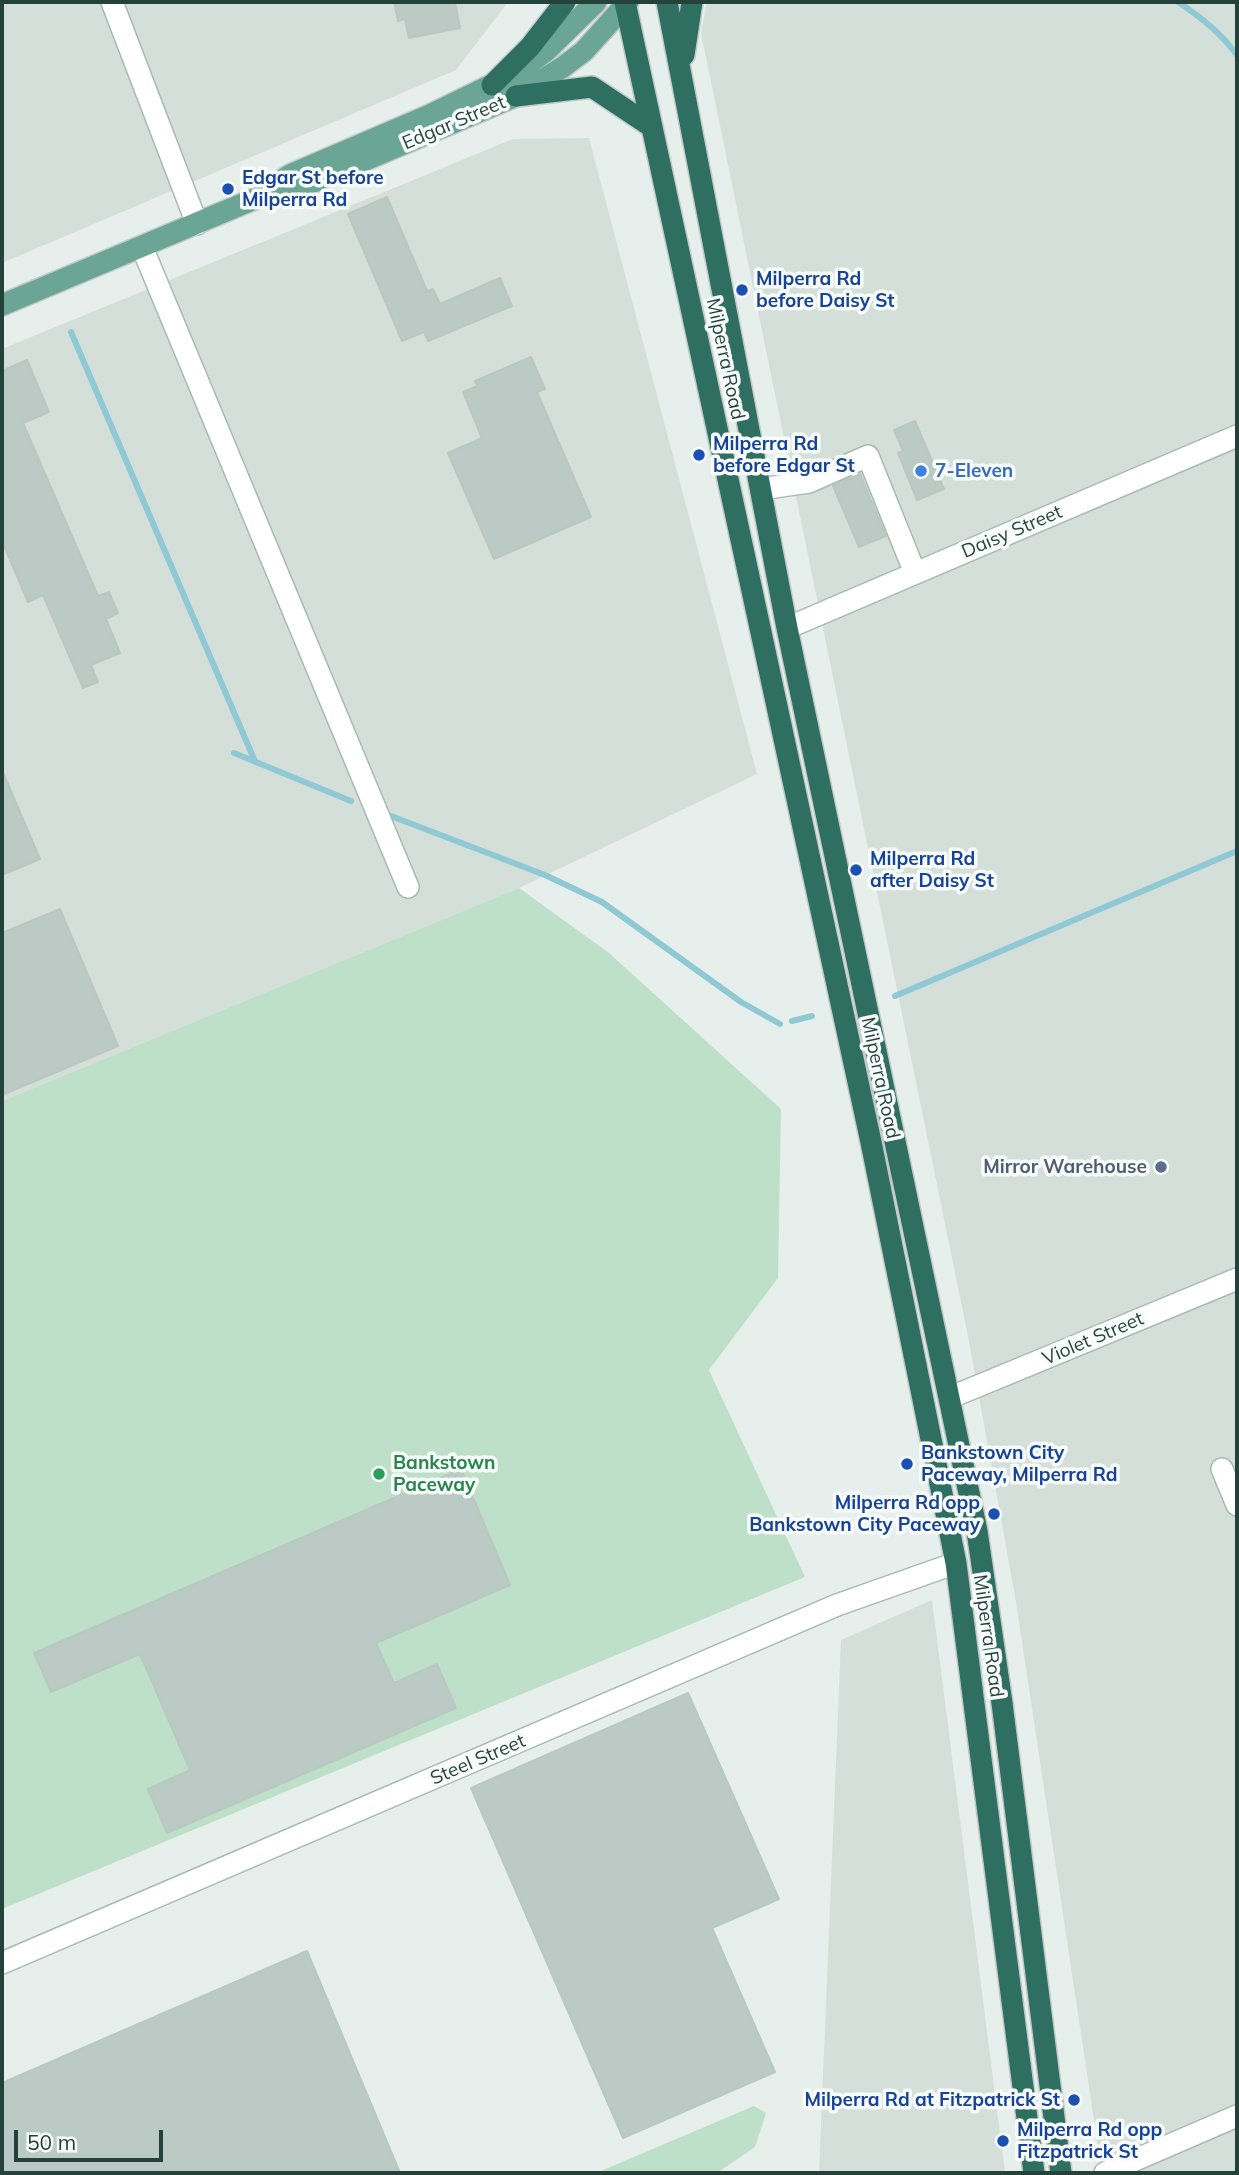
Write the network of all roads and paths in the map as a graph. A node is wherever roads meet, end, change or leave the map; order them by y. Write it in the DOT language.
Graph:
graph roads {
  1 [pos="112,2"];
  2 [pos="565,2"];
  3 [pos="596,2"];
  4 [pos="667,2"];
  5 [pos="692,2"];
  6 [pos="627,3"];
  7 [pos="682,84"];
  8 [pos="492,85"];
  9 [pos="516,96"];
  10 [pos="652,127"];
  11 [pos="252,200"];
  12 [pos="197,224"];
  13 [pos="142,247"];
  14 [pos="2,305"];
  15 [pos="1237,436"];
  16 [pos="761,489"];
  17 [pos="915,573"];
  18 [pos="787,628"];
  19 [pos="408,887"];
  20 [pos="1237,1279"];
  21 [pos="949,1398"];
  22 [pos="1222,1469"];
  23 [pos="1237,1505"];
  24 [pos="956,1563"];
  25 [pos="2,1963"];
  26 [pos="1237,2116"];
  27 [pos="1034,2173"];
  28 [pos="1061,2173"];
  29 [pos="1105,2173"];
  1 -- 12 [label="street"];
  2 -- 8 [label="highway"];
  3 -- 8 [label="main road, Edgar Street"];
  4 -- 7 [label="highway, Milperra Road"];
  5 -- 7 [label="highway"];
  6 -- 9 [label="main road, Edgar Street"];
  6 -- 10 [label="highway, Milperra Road"];
  7 -- 16 [label="highway, Milperra Road"];
  8 -- 11 [label="main road, Edgar Street"];
  9 -- 10 [label="highway"];
  9 -- 11 [label="main road, Edgar Street"];
  10 -- 24 [label="highway, Milperra Road"];
  11 -- 12 [label="main road, Edgar Street"];
  12 -- 13 [label="main road, Edgar Street"];
  13 -- 14 [label="main road, Edgar Street"];
  13 -- 19 [label="street"];
  15 -- 17 [label="street, Daisy Street"];
  16 -- 17 [label="street"];
  16 -- 18 [label="highway, Milperra Road"];
  17 -- 18 [label="street, Daisy Street"];
  18 -- 21 [label="highway, Milperra Road"];
  20 -- 21 [label="street, Violet Street"];
  21 -- 28 [label="highway, Milperra Road"];
  22 -- 23 [label="street"];
  24 -- 25 [label="street, Steel Street"];
  24 -- 27 [label="highway, Milperra Road"];
  26 -- 29 [label="street"];
}
